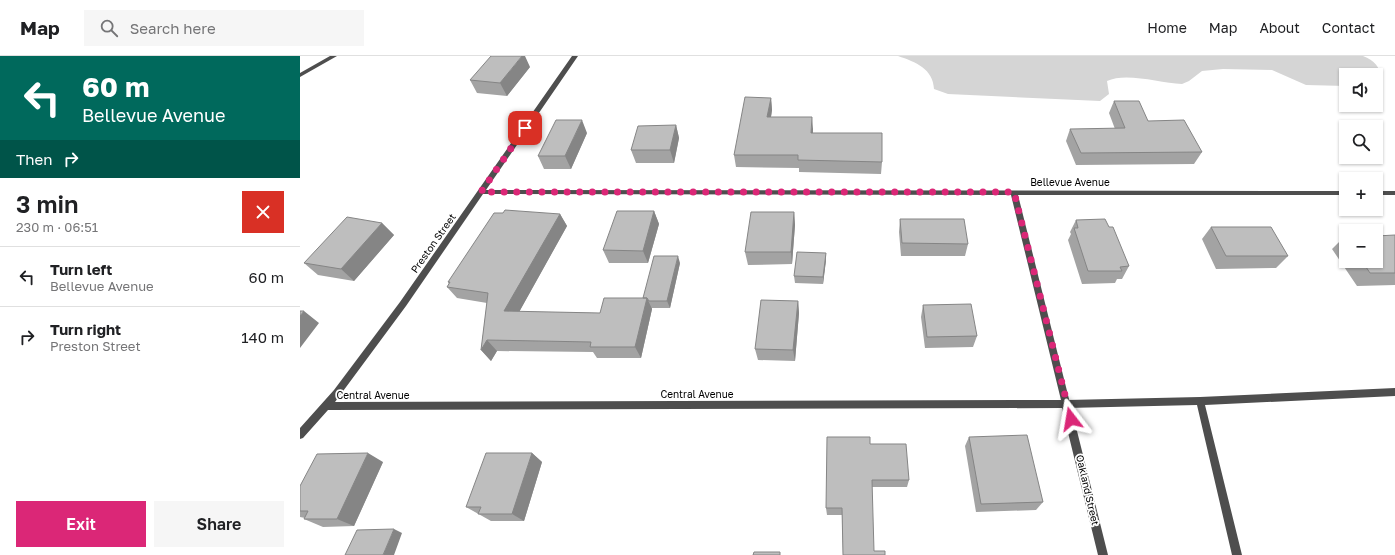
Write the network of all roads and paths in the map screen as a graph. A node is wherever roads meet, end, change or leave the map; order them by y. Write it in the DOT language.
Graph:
graph roads {
  1 [pos="334,56"];
  2 [pos="575,56"];
  3 [pos="300,76"];
  4 [pos="481,192"];
  5 [pos="1014,192"];
  6 [pos="1339,193"];
  7 [pos="1383,193"];
  8 [pos="1395,193"];
  9 [pos="1395,392"];
  10 [pos="1200,401"];
  11 [pos="1067,404"];
  12 [pos="326,406"];
  13 [pos="300,435"];
  14 [pos="1103,555"];
  15 [pos="1237,555"];
  1 -- 3 [label="street"];
  2 -- 4 [label="street, Preston Street"];
  4 -- 5 [label="street, Bellevue Avenue"];
  4 -- 12 [label="street, Preston Street"];
  5 -- 6 [label="street, Bellevue Avenue"];
  5 -- 11 [label="street, Oakland Street"];
  7 -- 8 [label="street"];
  9 -- 10 [label="street, Central Avenue"];
  10 -- 11 [label="street, Central Avenue"];
  10 -- 15 [label="street"];
  11 -- 12 [label="street, Central Avenue"];
  11 -- 14 [label="street, Oakland Street"];
  12 -- 13 [label="street, Preston Street"];
}
